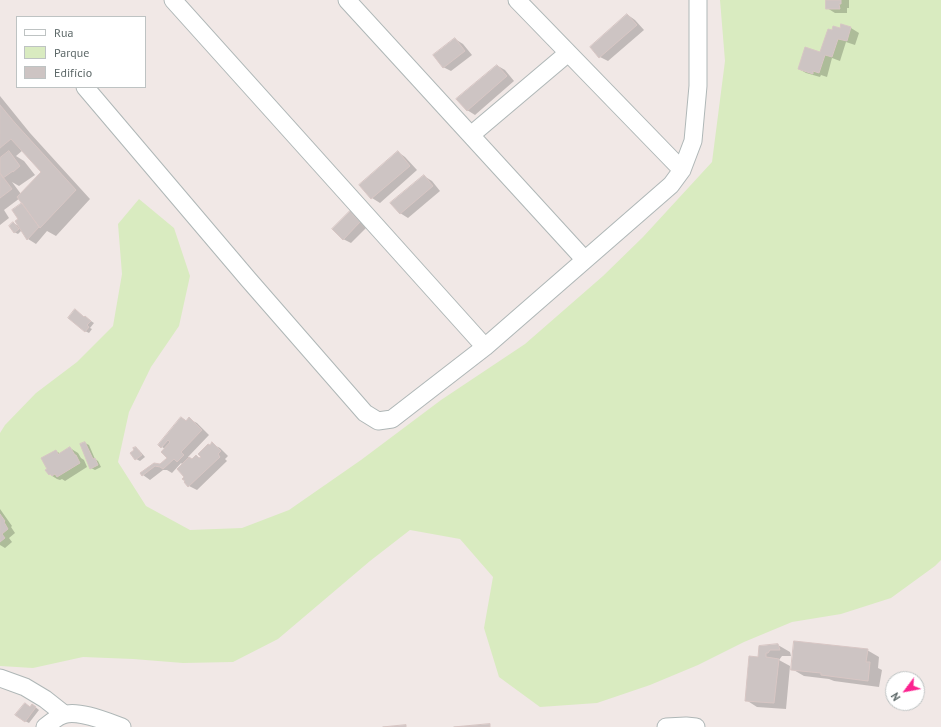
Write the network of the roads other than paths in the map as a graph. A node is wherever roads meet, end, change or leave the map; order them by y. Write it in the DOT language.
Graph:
graph roads {
  1 [pos="173,0"];
  2 [pos="347,0"];
  3 [pos="517,0"];
  4 [pos="698,0"];
  5 [pos="568,53"];
  6 [pos="86,88"];
  7 [pos="471,135"];
  8 [pos="682,170"];
  9 [pos="585,260"];
  10 [pos="485,347"];
  11 [pos="0,678"];
  12 [pos="64,714"];
  13 [pos="44,727"];
  14 [pos="122,727"];
  15 [pos="666,727"];
  16 [pos="696,727"];
  1 -- 10 [label="street"];
  2 -- 7 [label="street"];
  3 -- 5 [label="street"];
  4 -- 8 [label="street"];
  5 -- 7 [label="street"];
  5 -- 8 [label="street"];
  6 -- 10 [label="street"];
  7 -- 9 [label="street"];
  8 -- 9 [label="street"];
  9 -- 10 [label="street"];
  11 -- 12 [label="street"];
  12 -- 13 [label="street"];
  12 -- 14 [label="street"];
  15 -- 16 [label="street"];
}
